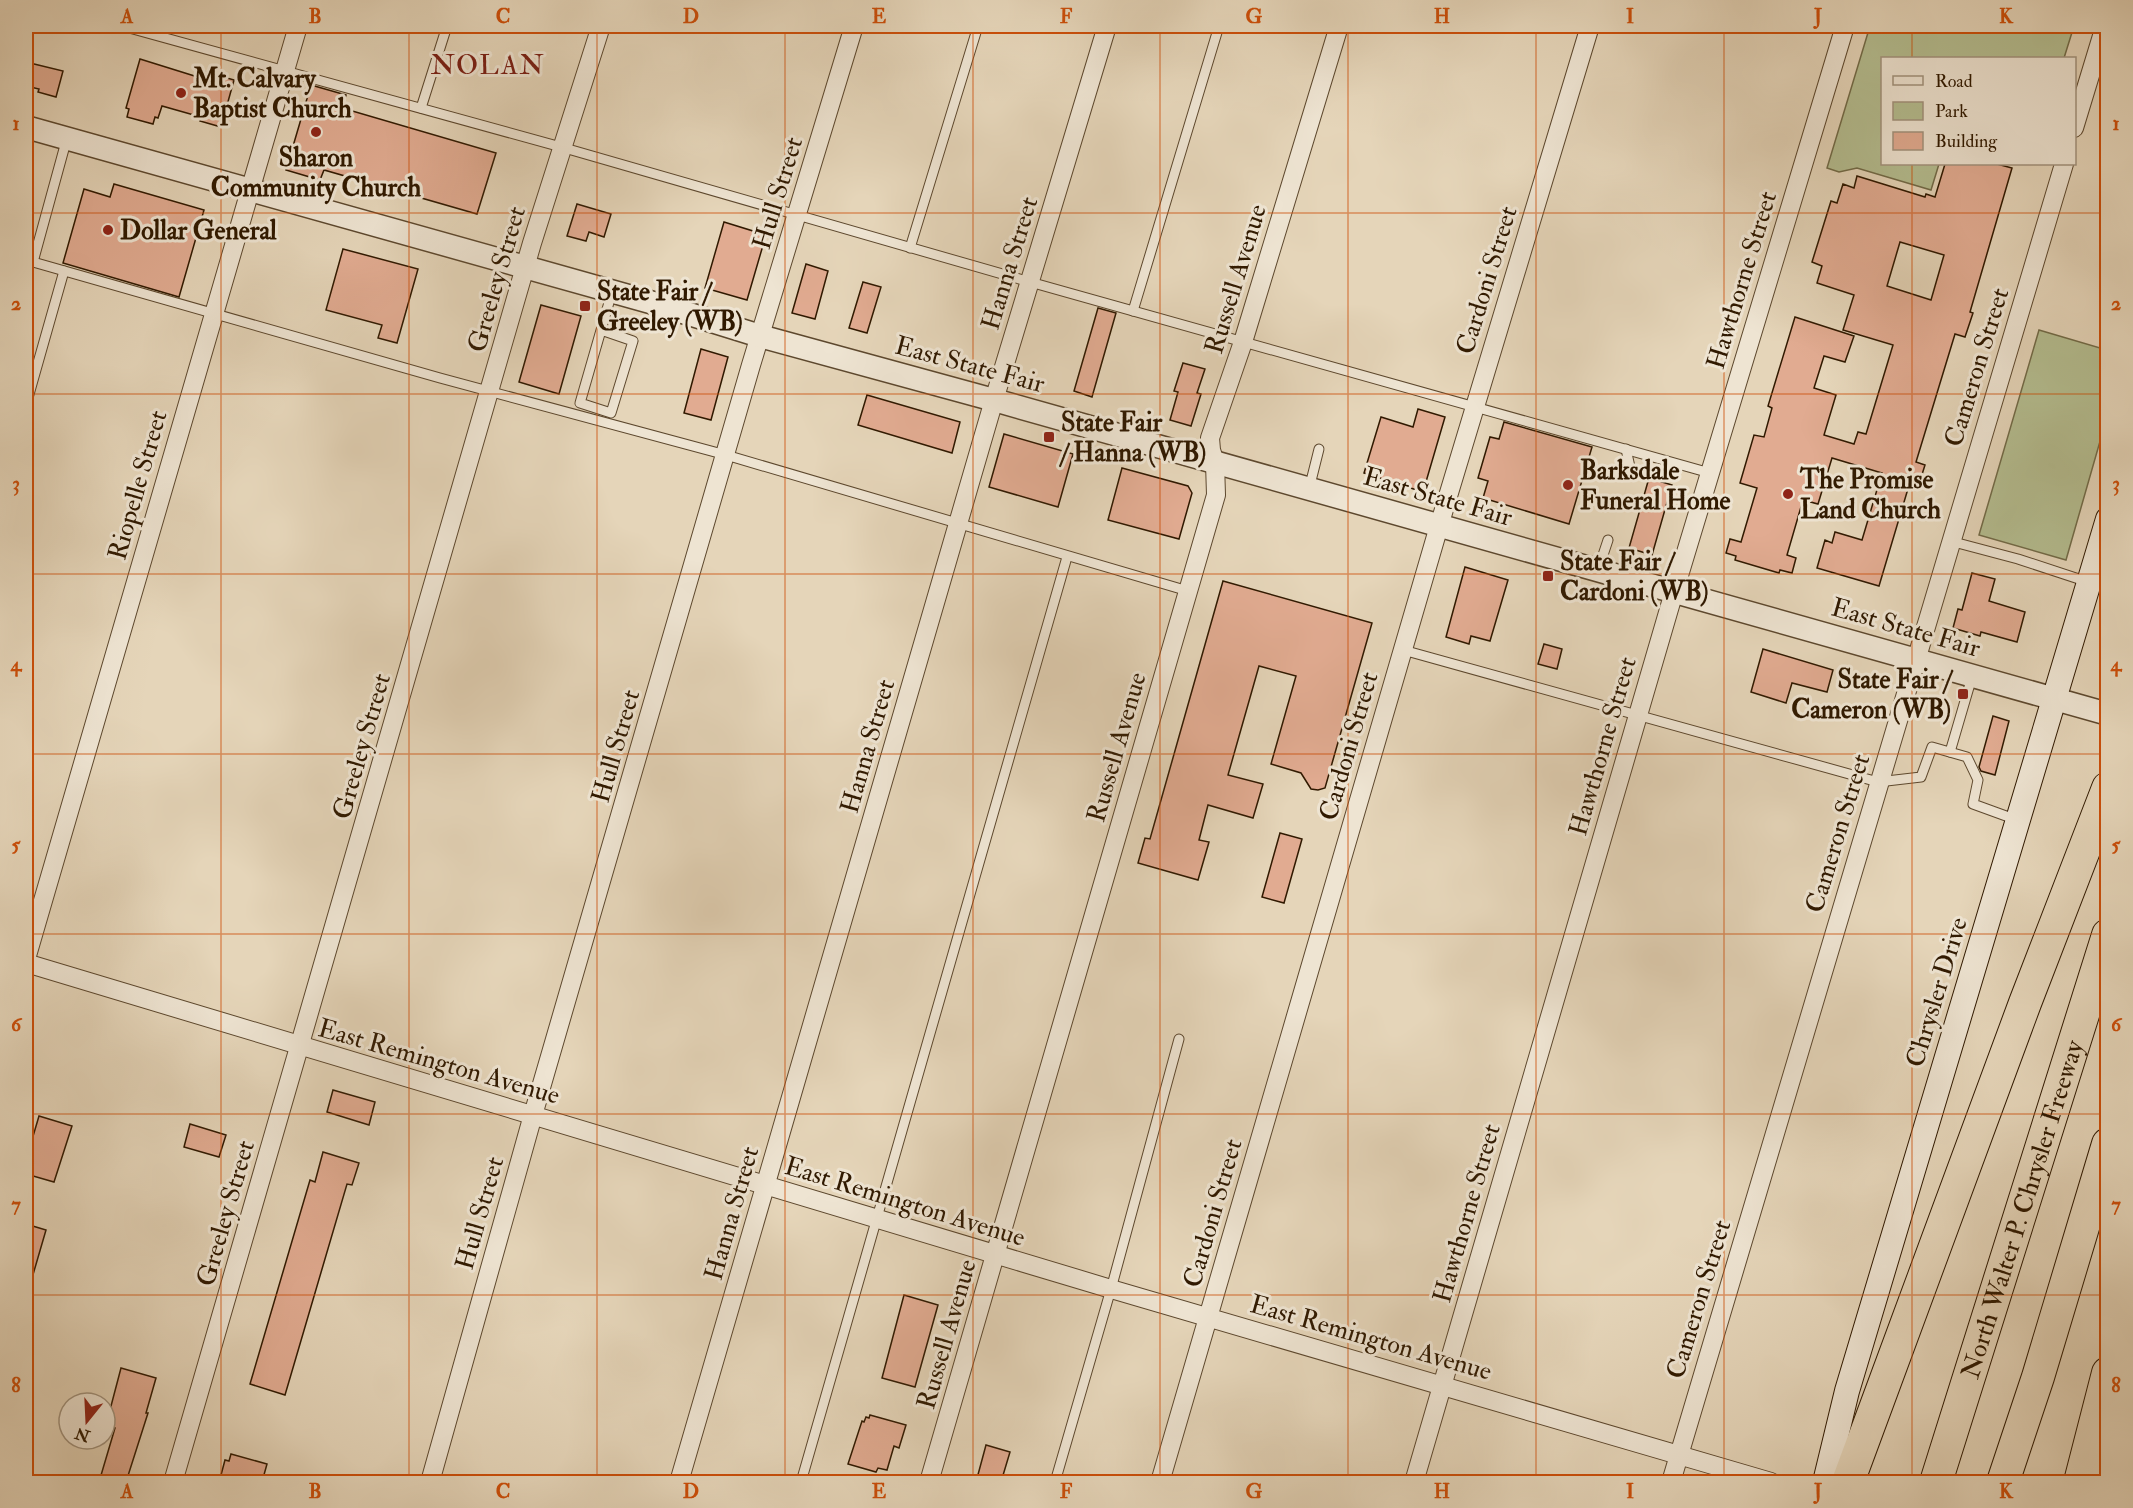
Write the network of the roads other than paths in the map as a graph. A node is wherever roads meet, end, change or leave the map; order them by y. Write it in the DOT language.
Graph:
graph roads {
  1 [pos="122,26"];
  2 [pos="298,26"];
  3 [pos="447,26"];
  4 [pos="601,26"];
  5 [pos="854,26"];
  6 [pos="978,26"];
  7 [pos="1107,26"];
  8 [pos="1219,26"];
  9 [pos="1339,26"];
  10 [pos="1590,26"];
  11 [pos="1845,26"];
  12 [pos="2105,26"];
  13 [pos="141,28"];
  14 [pos="285,70"];
  15 [pos="422,108"];
  16 [pos="2076,121"];
  17 [pos="26,127"];
  18 [pos="67,138"];
  19 [pos="561,147"];
  20 [pos="2064,165"];
  21 [pos="249,190"];
  22 [pos="797,216"];
  23 [pos="910,248"];
  24 [pos="29,261"];
  25 [pos="525,269"];
  26 [pos="64,271"];
  27 [pos="1030,282"];
  28 [pos="612,292"];
  29 [pos="1133,311"];
  30 [pos="213,313"];
  31 [pos="601,330"];
  32 [pos="760,336"];
  33 [pos="1243,342"];
  34 [pos="490,390"];
  35 [pos="994,400"];
  36 [pos="26,405"];
  37 [pos="1475,406"];
  38 [pos="1319,449"];
  39 [pos="1626,449"];
  40 [pos="726,455"];
  41 [pos="1215,463"];
  42 [pos="1630,467"];
  43 [pos="1710,473"];
  44 [pos="1308,489"];
  45 [pos="2108,519"];
  46 [pos="958,525"];
  47 [pos="1439,526"];
  48 [pos="1608,540"];
  49 [pos="1950,541"];
  50 [pos="1067,556"];
  51 [pos="1598,570"];
  52 [pos="2088,582"];
  53 [pos="1188,591"];
  54 [pos="1674,592"];
  55 [pos="1403,650"];
  56 [pos="1915,659"];
  57 [pos="1972,675"];
  58 [pos="2053,698"];
  59 [pos="2101,712"];
  60 [pos="1638,714"];
  61 [pos="1950,752"];
  62 [pos="1878,782"];
  63 [pos="2108,788"];
  64 [pos="2017,820"];
  65 [pos="2108,935"];
  66 [pos="26,961"];
  67 [pos="1179,1039"];
  68 [pos="300,1047"];
  69 [pos="533,1115"];
  70 [pos="2108,1144"];
  71 [pos="766,1186"];
  72 [pos="878,1219"];
  73 [pos="996,1254"];
  74 [pos="1111,1288"];
  75 [pos="1208,1316"];
  76 [pos="2108,1373"];
  77 [pos="1443,1385"];
  78 [pos="1679,1455"];
  79 [pos="2108,1475"];
  80 [pos="174,1482"];
  81 [pos="430,1482"];
  82 [pos="679,1482"];
  83 [pos="801,1482"];
  84 [pos="929,1482"];
  85 [pos="1055,1482"];
  86 [pos="1160,1482"];
  87 [pos="1414,1482"];
  88 [pos="1671,1482"];
  89 [pos="1771,1482"];
  90 [pos="1825,1482"];
  91 [pos="1848,1482"];
  92 [pos="1936,1482"];
  93 [pos="2003,1482"];
  94 [pos="2080,1482"];
  95 [pos="2105,1482"];
  1 -- 13 [label="lane"];
  2 -- 14 [label="street, Riopelle Street"];
  3 -- 15 [label="lane"];
  4 -- 19 [label="street, Greeley Street"];
  5 -- 22 [label="street, Hull Street"];
  6 -- 23 [label="lane"];
  7 -- 27 [label="street, Hanna Street"];
  8 -- 29 [label="lane"];
  9 -- 33 [label="street, Russell Avenue"];
  10 -- 37 [label="street, Cardoni Street"];
  11 -- 43 [label="street, Hawthorne Street"];
  12 -- 16 [label="street"];
  13 -- 14 [label="lane"];
  14 -- 15 [label="lane"];
  14 -- 21 [label="street, Riopelle Street"];
  15 -- 19 [label="lane"];
  17 -- 18 [label="street, East State Fair"];
  18 -- 21 [label="street, East State Fair"];
  18 -- 24 [label="lane"];
  19 -- 22 [label="lane"];
  19 -- 25 [label="street, Greeley Street"];
  20 -- 49 [label="street, Cameron Street"];
  21 -- 25 [label="street, East State Fair"];
  21 -- 30 [label="street, Riopelle Street"];
  22 -- 23 [label="lane"];
  22 -- 32 [label="street, Hull Street"];
  23 -- 27 [label="lane"];
  24 -- 26 [label="lane"];
  25 -- 28 [label="street, East State Fair"];
  25 -- 34 [label="street, Greeley Street"];
  26 -- 30 [label="lane"];
  26 -- 36 [label="lane"];
  27 -- 29 [label="lane"];
  27 -- 35 [label="street, Hanna Street"];
  28 -- 31 [label="lane"];
  28 -- 32 [label="street, East State Fair"];
  29 -- 33 [label="lane"];
  30 -- 34 [label="lane"];
  30 -- 66 [label="street, Riopelle Street"];
  31 -- 31 [label="lane"];
  32 -- 35 [label="street, East State Fair"];
  32 -- 40 [label="street, Hull Street"];
  33 -- 37 [label="lane"];
  33 -- 41 [label="street, Russell Avenue"];
  34 -- 40 [label="lane"];
  34 -- 68 [label="street, Greeley Street"];
  35 -- 41 [label="street, East State Fair"];
  35 -- 46 [label="street, Hanna Street"];
  37 -- 39 [label="lane"];
  37 -- 47 [label="street, Cardoni Street"];
  38 -- 44 [label="lane"];
  39 -- 42 [label="lane"];
  39 -- 43 [label="lane"];
  40 -- 46 [label="lane"];
  40 -- 69 [label="street, Hull Street"];
  41 -- 44 [label="street, East State Fair"];
  41 -- 53 [label="street, Russell Avenue"];
  43 -- 54 [label="street, Hawthorne Street"];
  44 -- 47 [label="street, East State Fair"];
  45 -- 52 [label="main road, Chrysler Drive"];
  46 -- 50 [label="lane"];
  46 -- 71 [label="street, Hanna Street"];
  47 -- 51 [label="street, East State Fair"];
  47 -- 55 [label="street, Cardoni Street"];
  48 -- 51 [label="lane"];
  49 -- 52 [label="lane"];
  49 -- 56 [label="street, Cameron Street"];
  50 -- 53 [label="lane"];
  50 -- 72 [label="lane"];
  51 -- 54 [label="street, East State Fair"];
  52 -- 58 [label="main road, Chrysler Drive"];
  53 -- 73 [label="street, Russell Avenue"];
  54 -- 56 [label="street, East State Fair"];
  54 -- 60 [label="street, Hawthorne Street"];
  55 -- 60 [label="lane"];
  55 -- 75 [label="street, Cardoni Street"];
  56 -- 57 [label="street, East State Fair"];
  56 -- 62 [label="street, Cameron Street"];
  57 -- 58 [label="street, East State Fair"];
  57 -- 61 [label="lane"];
  58 -- 59 [label="street, East State Fair"];
  58 -- 64 [label="main road, Chrysler Drive"];
  60 -- 62 [label="lane"];
  60 -- 77 [label="street, Hawthorne Street"];
  61 -- 62 [label="lane"];
  61 -- 64 [label="lane"];
  62 -- 78 [label="street, Cameron Street"];
  63 -- 91 [label="highway"];
  64 -- 90 [label="main road, Chrysler Drive"];
  65 -- 92 [label="highway, North Walter P. Chrysler Freeway"];
  66 -- 68 [label="street, East Remington Avenue"];
  67 -- 74 [label="lane"];
  68 -- 69 [label="street, East Remington Avenue"];
  68 -- 80 [label="street, Greeley Street"];
  69 -- 71 [label="street, East Remington Avenue"];
  69 -- 81 [label="street, Hull Street"];
  70 -- 93 [label="highway"];
  71 -- 72 [label="street, East Remington Avenue"];
  71 -- 82 [label="street, Hanna Street"];
  72 -- 73 [label="street, East Remington Avenue"];
  72 -- 83 [label="lane"];
  73 -- 74 [label="street, East Remington Avenue"];
  73 -- 84 [label="street, Russell Avenue"];
  74 -- 75 [label="street, East Remington Avenue"];
  74 -- 85 [label="lane"];
  75 -- 77 [label="street, East Remington Avenue"];
  75 -- 86 [label="street, Cardoni Street"];
  76 -- 94 [label="highway"];
  77 -- 78 [label="street, East Remington Avenue"];
  77 -- 87 [label="street, Hawthorne Street"];
  78 -- 88 [label="street, Cameron Street"];
  78 -- 89 [label="street, East Remington Avenue"];
  79 -- 95 [label="main road"];
}
